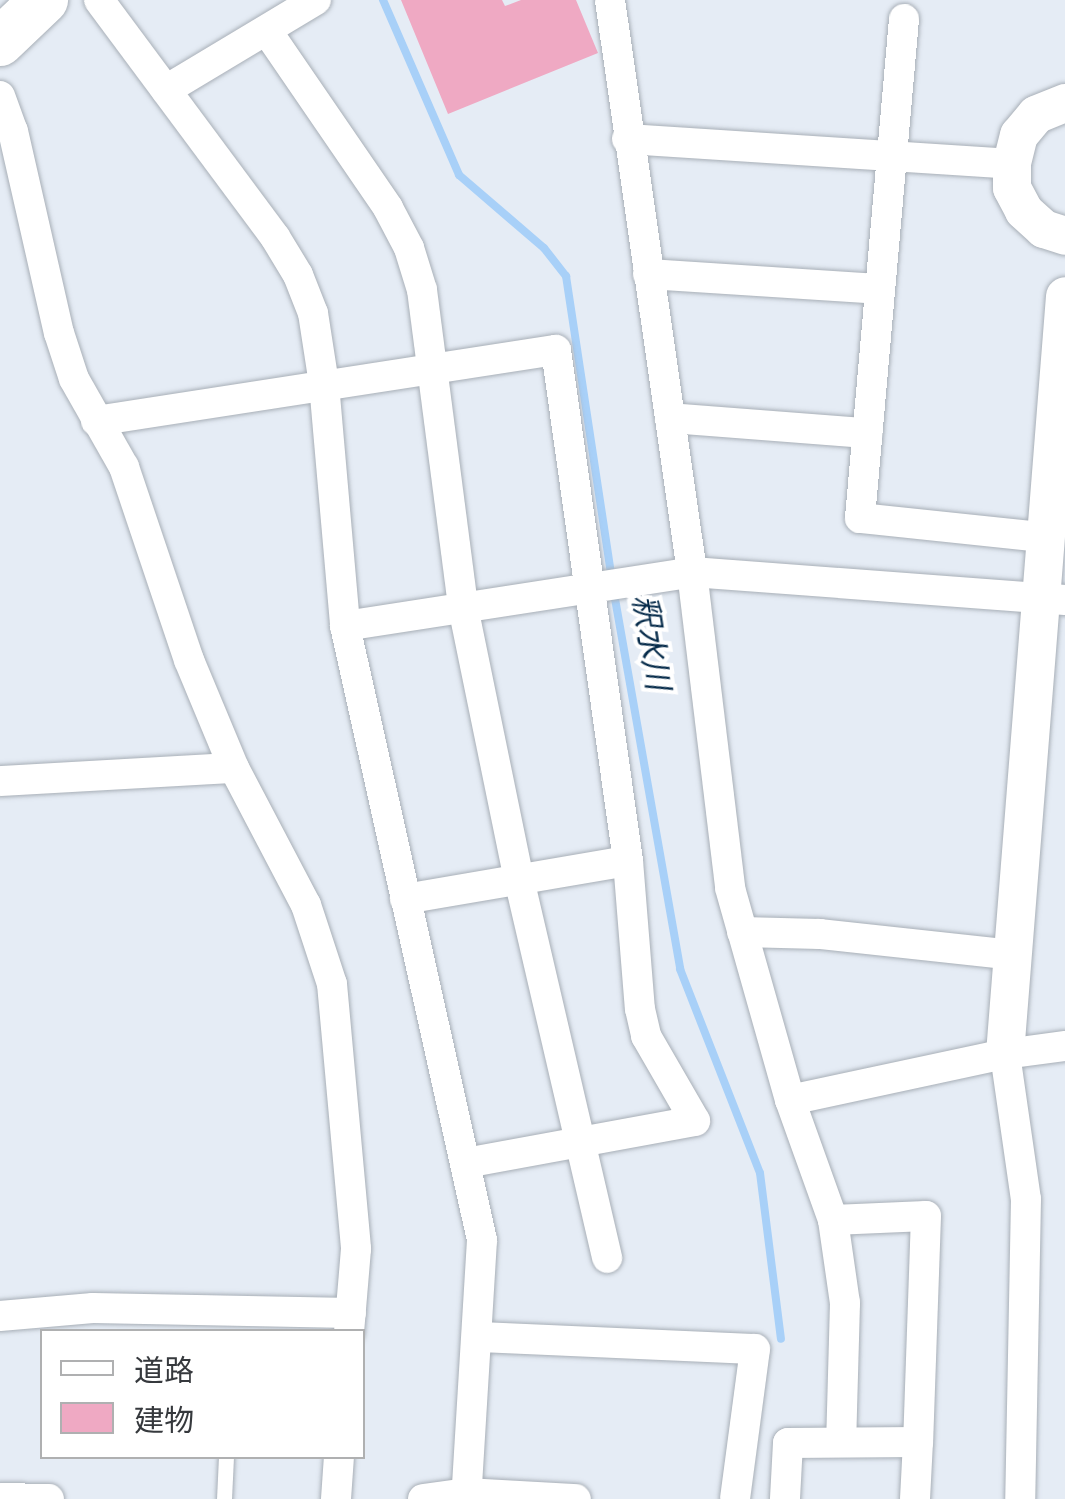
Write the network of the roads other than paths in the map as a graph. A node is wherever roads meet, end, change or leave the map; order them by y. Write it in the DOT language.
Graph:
graph roads {
  1 [pos="44,0"];
  2 [pos="99,0"];
  3 [pos="316,0"];
  4 [pos="610,0"];
  5 [pos="904,19"];
  6 [pos="267,31"];
  7 [pos="0,42"];
  8 [pos="166,90"];
  9 [pos="0,96"];
  10 [pos="1065,104"];
  11 [pos="627,139"];
  12 [pos="892,156"];
  13 [pos="1012,164"];
  14 [pos="1065,236"];
  15 [pos="648,274"];
  16 [pos="879,288"];
  17 [pos="1065,296"];
  18 [pos="435,368"];
  19 [pos="324,384"];
  20 [pos="1061,413"];
  21 [pos="670,418"];
  22 [pos="96,421"];
  23 [pos="867,433"];
  24 [pos="1058,494"];
  25 [pos="1049,538"];
  26 [pos="692,572"];
  27 [pos="591,588"];
  28 [pos="1054,599"];
  29 [pos="463,607"];
  30 [pos="345,626"];
  31 [pos="234,768"];
  32 [pos="0,781"];
  33 [pos="628,861"];
  34 [pos="518,879"];
  35 [pos="405,899"];
  36 [pos="742,932"];
  37 [pos="1014,955"];
  38 [pos="1065,1046"];
  39 [pos="1006,1054"];
  40 [pos="790,1100"];
  41 [pos="578,1141"];
  42 [pos="466,1163"];
  43 [pos="833,1220"];
  44 [pos="606,1258"];
  45 [pos="0,1316"];
  46 [pos="350,1322"];
  47 [pos="478,1338"];
  48 [pos="841,1442"];
  49 [pos="918,1442"];
  50 [pos="226,1459"];
  51 [pos="339,1459"];
  52 [pos="466,1496"];
  53 [pos="0,1498"];
  54 [pos="49,1499"];
  55 [pos="224,1499"];
  56 [pos="336,1499"];
  57 [pos="424,1499"];
  58 [pos="576,1499"];
  59 [pos="735,1499"];
  60 [pos="785,1499"];
  61 [pos="914,1499"];
  62 [pos="1020,1499"];
  1 -- 7 [label="main road"];
  2 -- 8 [label="street"];
  3 -- 6 [label="street"];
  4 -- 11 [label="street"];
  5 -- 12 [label="street"];
  6 -- 8 [label="street"];
  6 -- 18 [label="street"];
  8 -- 19 [label="street"];
  9 -- 22 [label="street"];
  10 -- 13 [label="street"];
  11 -- 12 [label="street"];
  11 -- 15 [label="street"];
  12 -- 13 [label="street"];
  12 -- 16 [label="street"];
  13 -- 14 [label="street"];
  15 -- 16 [label="street"];
  15 -- 21 [label="street"];
  16 -- 23 [label="street"];
  17 -- 20 [label="street"];
  18 -- 19 [label="street"];
  18 -- 27 [label="street"];
  18 -- 29 [label="street"];
  19 -- 22 [label="street"];
  19 -- 30 [label="street"];
  20 -- 24 [label="street"];
  21 -- 23 [label="street"];
  21 -- 26 [label="street"];
  22 -- 31 [label="street"];
  23 -- 25 [label="street"];
  24 -- 25 [label="street"];
  25 -- 28 [label="street"];
  26 -- 27 [label="street"];
  26 -- 28 [label="street"];
  26 -- 36 [label="street"];
  27 -- 29 [label="street"];
  27 -- 33 [label="street"];
  28 -- 37 [label="street"];
  29 -- 30 [label="street"];
  29 -- 34 [label="street"];
  30 -- 35 [label="street"];
  31 -- 32 [label="street"];
  31 -- 46 [label="street"];
  33 -- 34 [label="street"];
  33 -- 41 [label="street"];
  34 -- 35 [label="street"];
  34 -- 41 [label="street"];
  35 -- 42 [label="street"];
  36 -- 37 [label="street"];
  36 -- 40 [label="street"];
  37 -- 39 [label="street"];
  38 -- 39 [label="street"];
  39 -- 40 [label="street"];
  39 -- 62 [label="street"];
  40 -- 43 [label="street"];
  41 -- 42 [label="street"];
  41 -- 44 [label="street"];
  42 -- 47 [label="street"];
  43 -- 48 [label="street"];
  43 -- 49 [label="street"];
  45 -- 46 [label="street"];
  47 -- 52 [label="street"];
  47 -- 59 [label="street"];
  48 -- 49 [label="street"];
  48 -- 60 [label="street"];
  49 -- 61 [label="street"];
  50 -- 55 [label="lane"];
  51 -- 56 [label="street"];
  52 -- 57 [label="street"];
  52 -- 58 [label="street"];
  53 -- 54 [label="street"];
}
